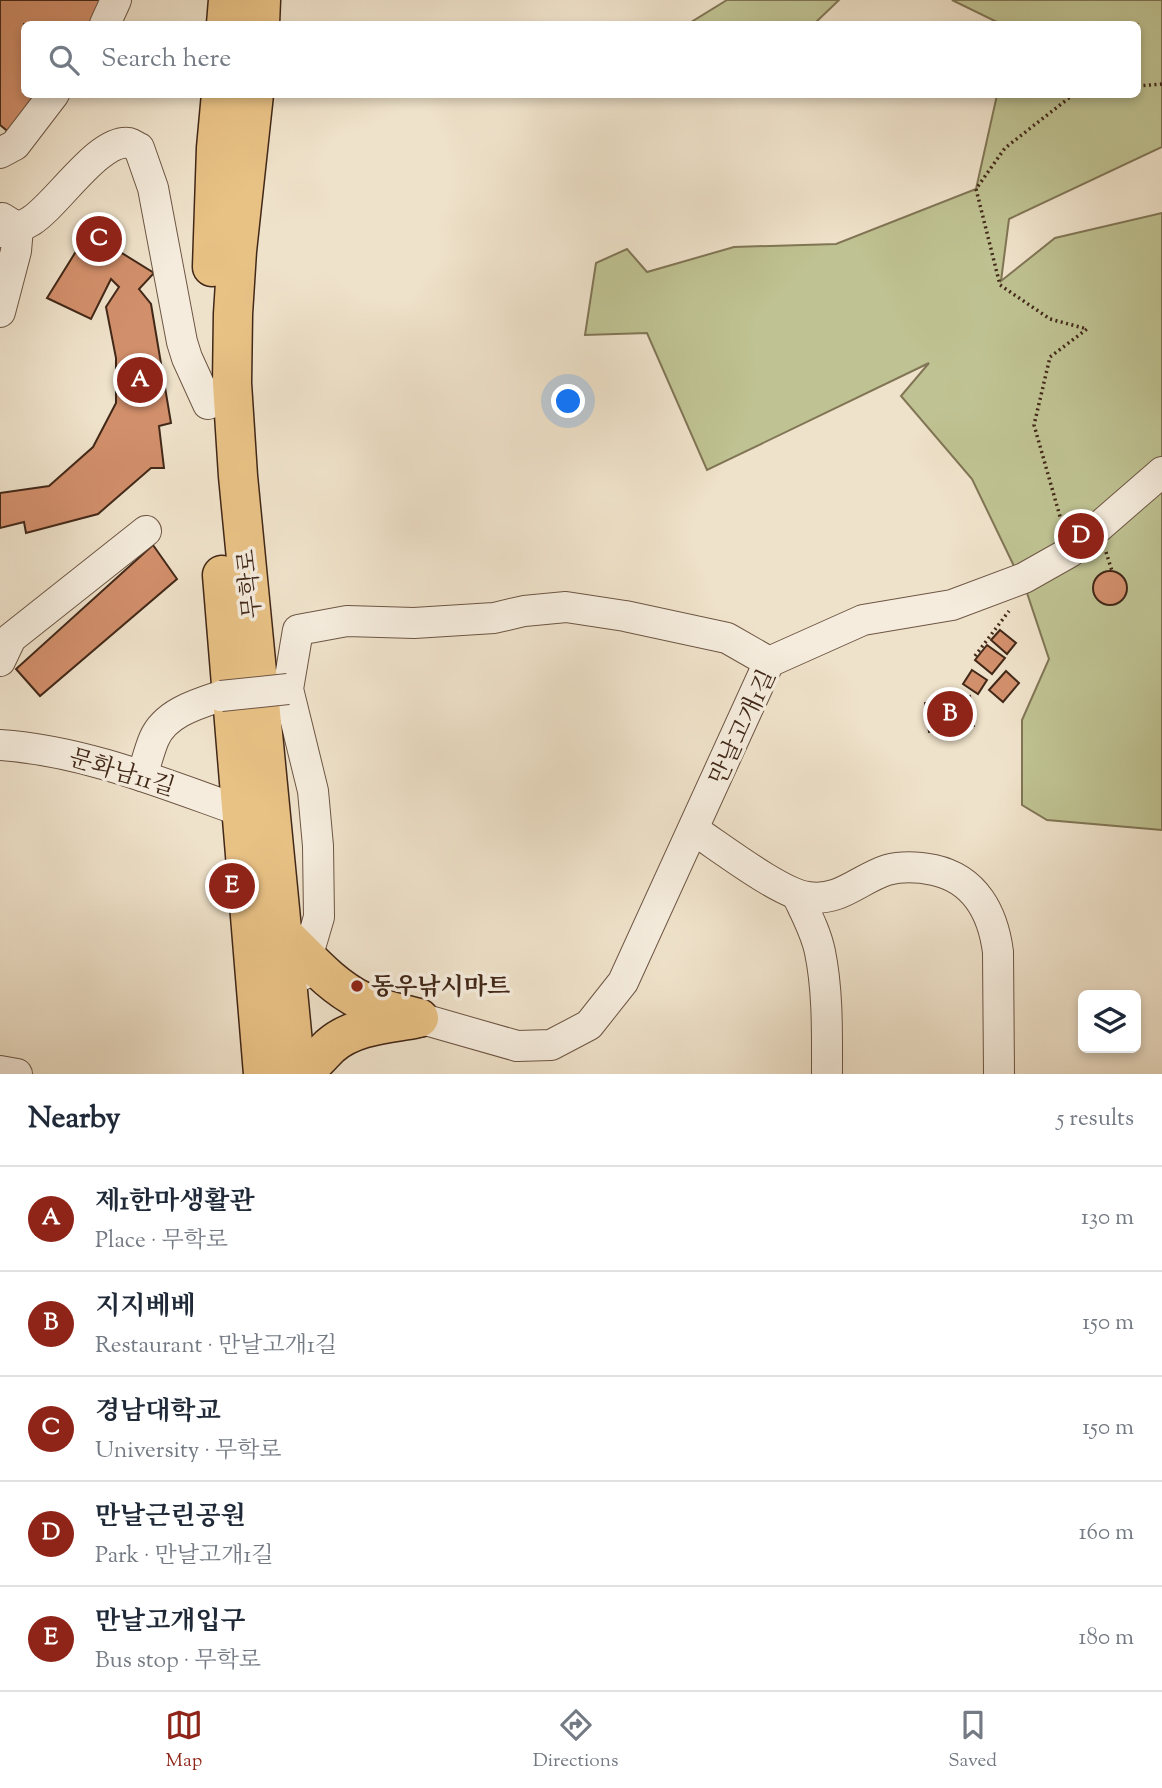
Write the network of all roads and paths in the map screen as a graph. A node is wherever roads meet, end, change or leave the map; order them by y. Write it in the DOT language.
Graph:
graph roads {
  1 [pos="116,0"];
  2 [pos="228,0"];
  3 [pos="261,0"];
  4 [pos="106,21"];
  5 [pos="226,21"];
  6 [pos="260,21"];
  7 [pos="1162,84"];
  8 [pos="1141,86"];
  9 [pos="51,98"];
  10 [pos="220,98"];
  11 [pos="254,98"];
  12 [pos="1069,98"];
  13 [pos="0,153"];
  14 [pos="6,225"];
  15 [pos="0,312"];
  16 [pos="208,404"];
  17 [pos="1162,472"];
  18 [pos="146,531"];
  19 [pos="1070,552"];
  20 [pos="1013,582"];
  21 [pos="975,656"];
  22 [pos="0,661"];
  23 [pos="769,662"];
  24 [pos="288,689"];
  25 [pos="0,743"];
  26 [pos="142,776"];
  27 [pos="242,811"];
  28 [pos="694,830"];
  29 [pos="797,895"];
  30 [pos="295,946"];
  31 [pos="419,1018"];
  32 [pos="0,1071"];
  33 [pos="269,1071"];
  34 [pos="17,1074"];
  35 [pos="303,1074"];
  36 [pos="827,1074"];
  37 [pos="999,1074"];
  1 -- 4 [label="street"];
  2 -- 5 [label="main road"];
  3 -- 6 [label="main road"];
  7 -- 8 [label="path"];
  9 -- 13 [label="street"];
  10 -- 16 [label="main road, 무학로"];
  11 -- 30 [label="main road, 무학로"];
  12 -- 19 [label="path"];
  14 -- 15 [label="street"];
  14 -- 16 [label="street"];
  16 -- 27 [label="main road, 무학로"];
  17 -- 19 [label="street, 만날고개1길"];
  18 -- 22 [label="street"];
  19 -- 20 [label="street, 만날고개1길"];
  20 -- 21 [label="path"];
  20 -- 23 [label="street, 만날고개1길"];
  23 -- 24 [label="street"];
  23 -- 28 [label="street, 만날고개1길"];
  24 -- 26 [label="street, bridge"];
  24 -- 30 [label="street"];
  25 -- 26 [label="street, 문화남11길"];
  26 -- 27 [label="street, 문화남11길"];
  27 -- 33 [label="main road, 무학로"];
  28 -- 29 [label="street"];
  28 -- 31 [label="street, 만날고개1길"];
  29 -- 36 [label="street"];
  29 -- 37 [label="street"];
  30 -- 31 [label="main road"];
  30 -- 33 [label="main road, 무학로"];
  31 -- 35 [label="main road"];
  32 -- 34 [label="street"];
}
